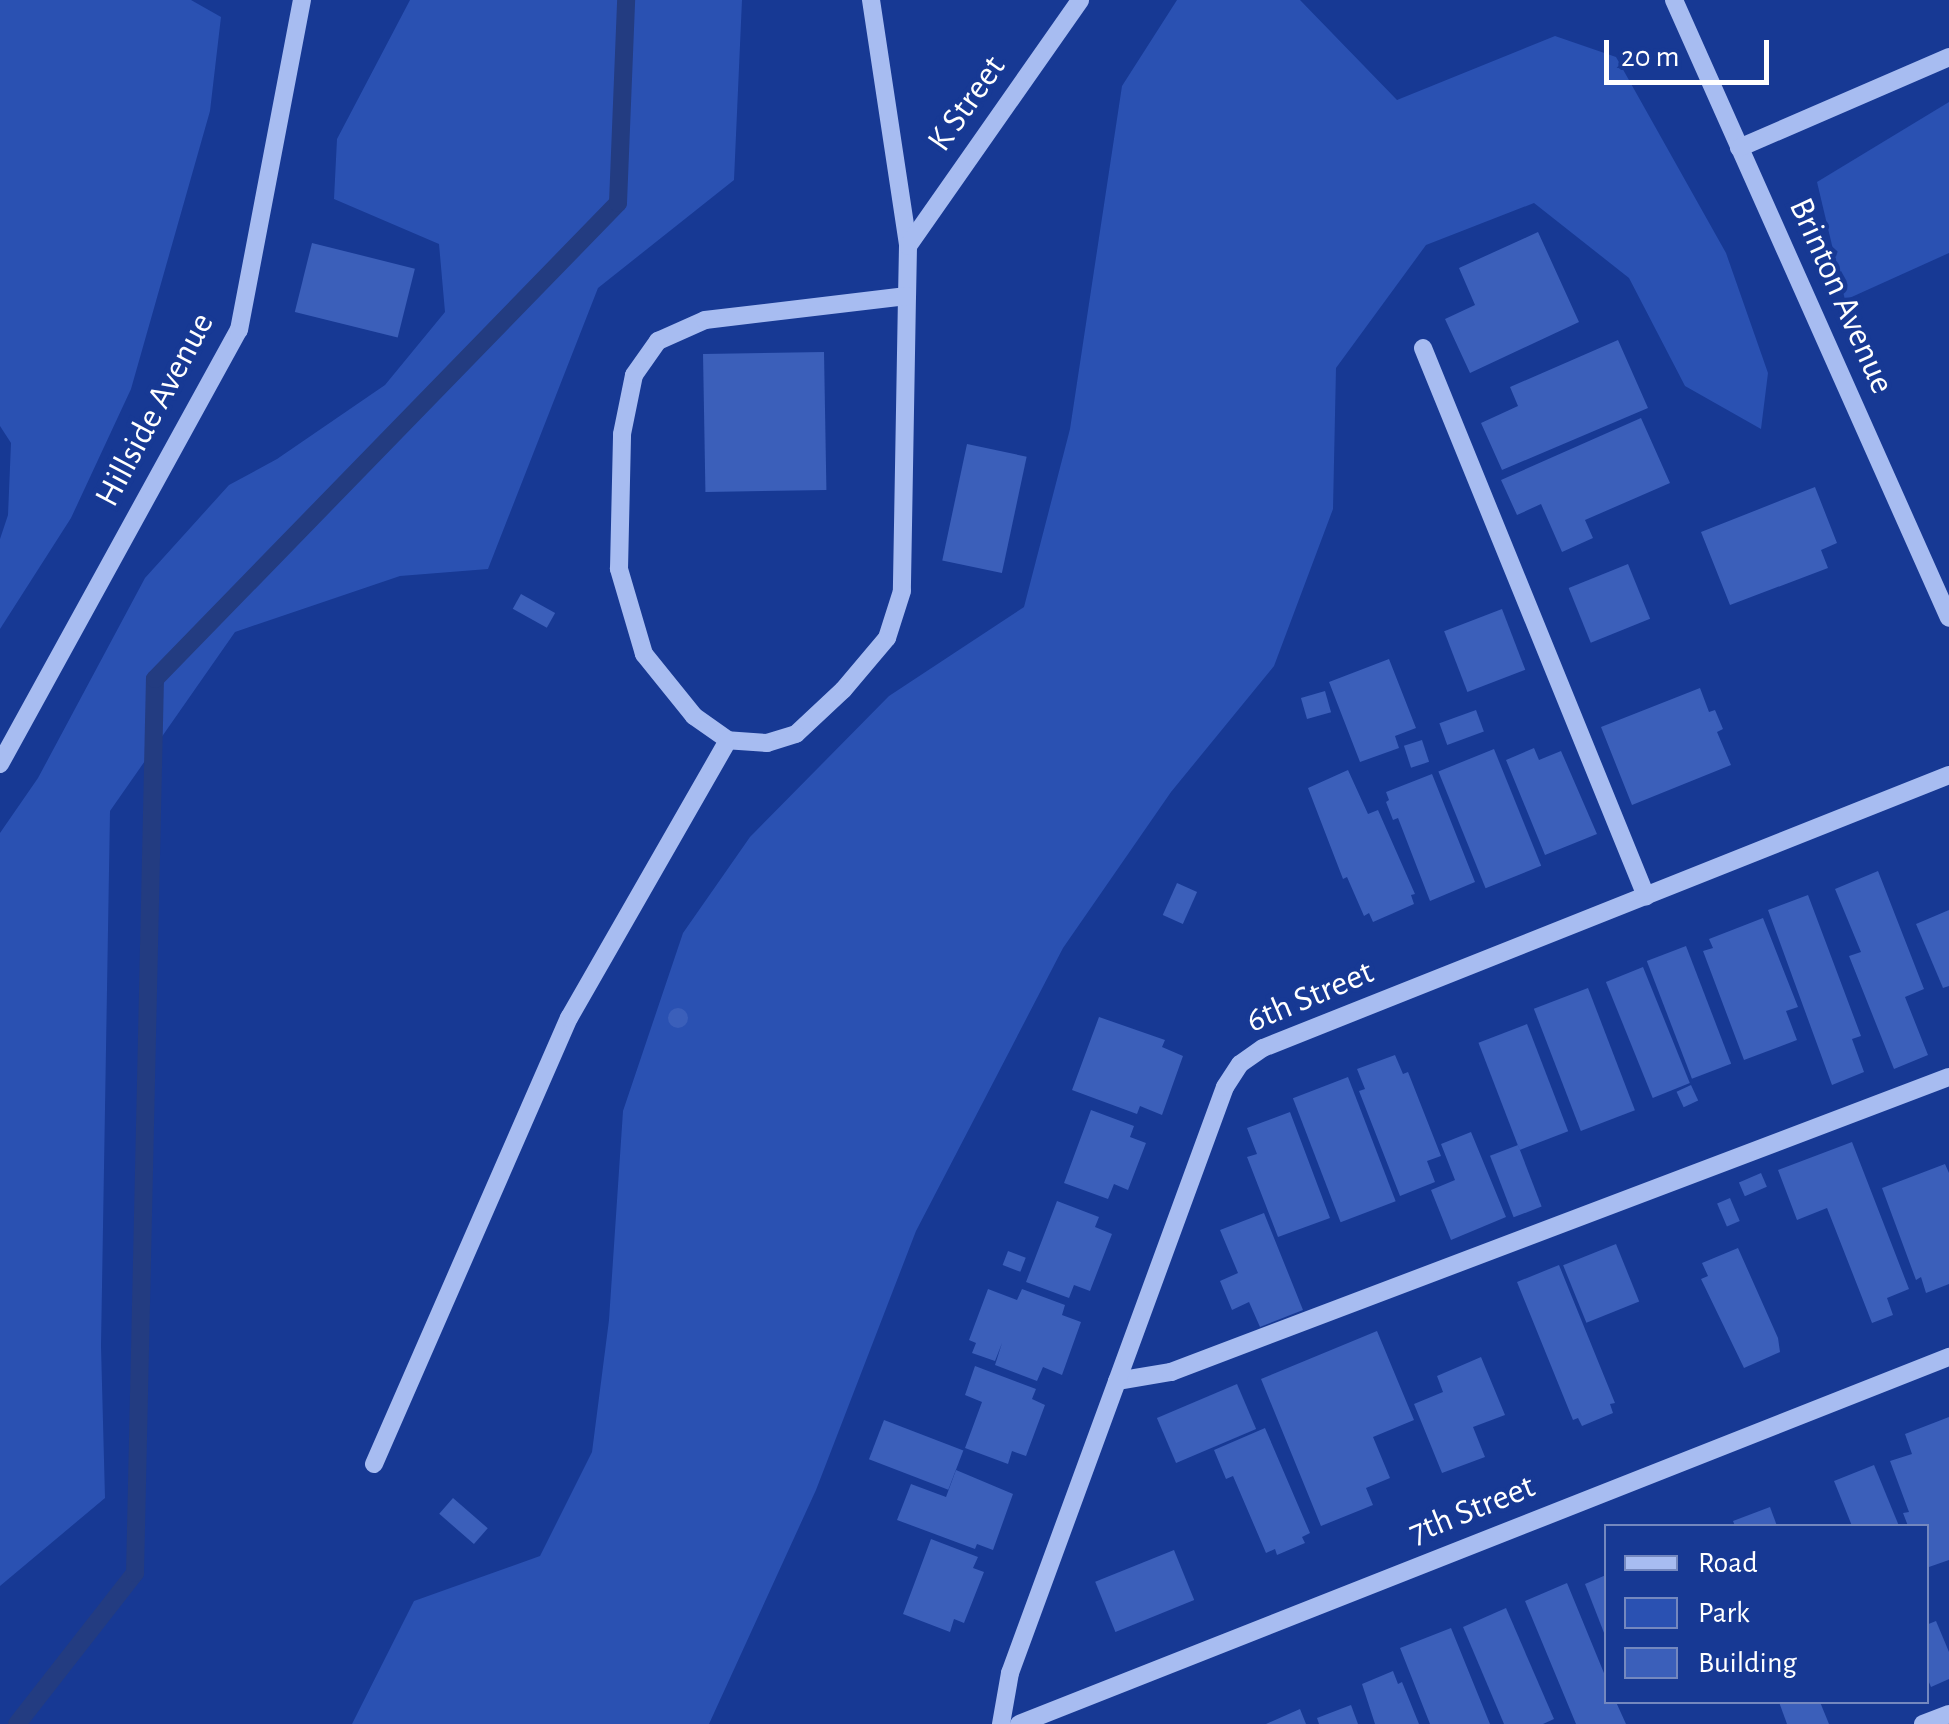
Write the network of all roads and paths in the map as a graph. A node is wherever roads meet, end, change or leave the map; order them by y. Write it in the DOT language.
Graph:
graph roads {
  1 [pos="302,0"];
  2 [pos="871,0"];
  3 [pos="1080,0"];
  4 [pos="1674,0"];
  5 [pos="1949,57"];
  6 [pos="1740,148"];
  7 [pos="908,246"];
  8 [pos="908,296"];
  9 [pos="1423,348"];
  10 [pos="1949,618"];
  11 [pos="728,740"];
  12 [pos="0,764"];
  13 [pos="1949,775"];
  14 [pos="1646,896"];
  15 [pos="1949,1077"];
  16 [pos="1949,1357"];
  17 [pos="1117,1381"];
  18 [pos="374,1464"];
  19 [pos="1949,1714"];
  20 [pos="1001,1724"];
  21 [pos="1019,1724"];
  22 [pos="1923,1724"];
  1 -- 12 [label="street, Hillside Avenue"];
  2 -- 7 [label="street"];
  3 -- 7 [label="street, K Street"];
  4 -- 6 [label="street, Brinton Avenue"];
  5 -- 6 [label="street"];
  6 -- 10 [label="street, Brinton Avenue"];
  7 -- 8 [label="street"];
  8 -- 11 [label="street"];
  8 -- 11 [label="street"];
  9 -- 14 [label="street"];
  11 -- 18 [label="street"];
  13 -- 14 [label="street, 6th Street"];
  14 -- 17 [label="street, 6th Street"];
  15 -- 17 [label="street"];
  16 -- 21 [label="street, 7th Street"];
  17 -- 20 [label="street, 6th Street"];
  19 -- 22 [label="street"];
}
